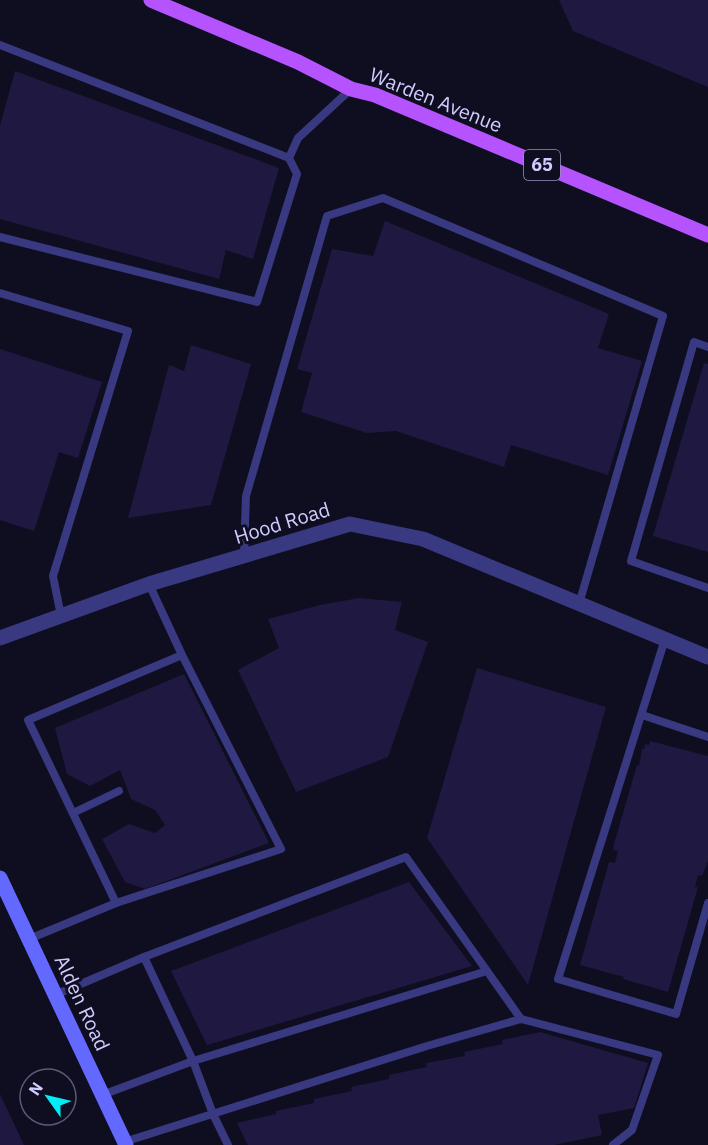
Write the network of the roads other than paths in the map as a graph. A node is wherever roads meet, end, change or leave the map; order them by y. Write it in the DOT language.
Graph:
graph roads {
  1 [pos="151,0"];
  2 [pos="0,45"];
  3 [pos="351,89"];
  4 [pos="289,158"];
  5 [pos="708,235"];
  6 [pos="0,237"];
  7 [pos="0,293"];
  8 [pos="708,347"];
  9 [pos="244,557"];
  10 [pos="149,584"];
  11 [pos="708,588"];
  12 [pos="579,604"];
  13 [pos="61,616"];
  14 [pos="0,638"];
  15 [pos="665,639"];
  16 [pos="182,655"];
  17 [pos="708,657"];
  18 [pos="642,715"];
  19 [pos="708,737"];
  20 [pos="119,791"];
  21 [pos="73,813"];
  22 [pos="0,878"];
  23 [pos="116,903"];
  24 [pos="708,903"];
  25 [pos="29,939"];
  26 [pos="144,957"];
  27 [pos="487,971"];
  28 [pos="55,995"];
  29 [pos="521,1019"];
  30 [pos="193,1061"];
  31 [pos="102,1095"];
  32 [pos="213,1114"];
  33 [pos="125,1143"];
  34 [pos="228,1145"];
  35 [pos="613,1145"];
  1 -- 3 [label="main road, Warden Avenue / 65"];
  2 -- 4 [label="lane"];
  3 -- 4 [label="lane"];
  3 -- 5 [label="main road, Warden Avenue / 65"];
  4 -- 6 [label="lane"];
  7 -- 13 [label="lane"];
  8 -- 11 [label="lane"];
  9 -- 10 [label="street, Hood Road"];
  9 -- 12 [label="street, Hood Road"];
  9 -- 12 [label="lane"];
  10 -- 13 [label="street, Hood Road"];
  10 -- 16 [label="lane"];
  12 -- 15 [label="street, Hood Road"];
  13 -- 14 [label="street, Hood Road"];
  15 -- 17 [label="street, Hood Road"];
  15 -- 18 [label="lane"];
  16 -- 21 [label="lane"];
  16 -- 23 [label="lane"];
  18 -- 19 [label="lane"];
  18 -- 24 [label="lane"];
  20 -- 21 [label="lane"];
  21 -- 23 [label="lane"];
  22 -- 25 [label="main road, Alden Road"];
  23 -- 25 [label="lane"];
  25 -- 28 [label="main road, Alden Road"];
  26 -- 27 [label="lane"];
  26 -- 28 [label="lane"];
  26 -- 30 [label="lane"];
  27 -- 29 [label="lane"];
  27 -- 30 [label="lane"];
  28 -- 31 [label="main road, Alden Road"];
  29 -- 32 [label="lane"];
  29 -- 35 [label="lane"];
  30 -- 31 [label="lane"];
  30 -- 32 [label="lane"];
  31 -- 33 [label="main road, Alden Road"];
  32 -- 33 [label="lane"];
  32 -- 34 [label="lane"];
}
